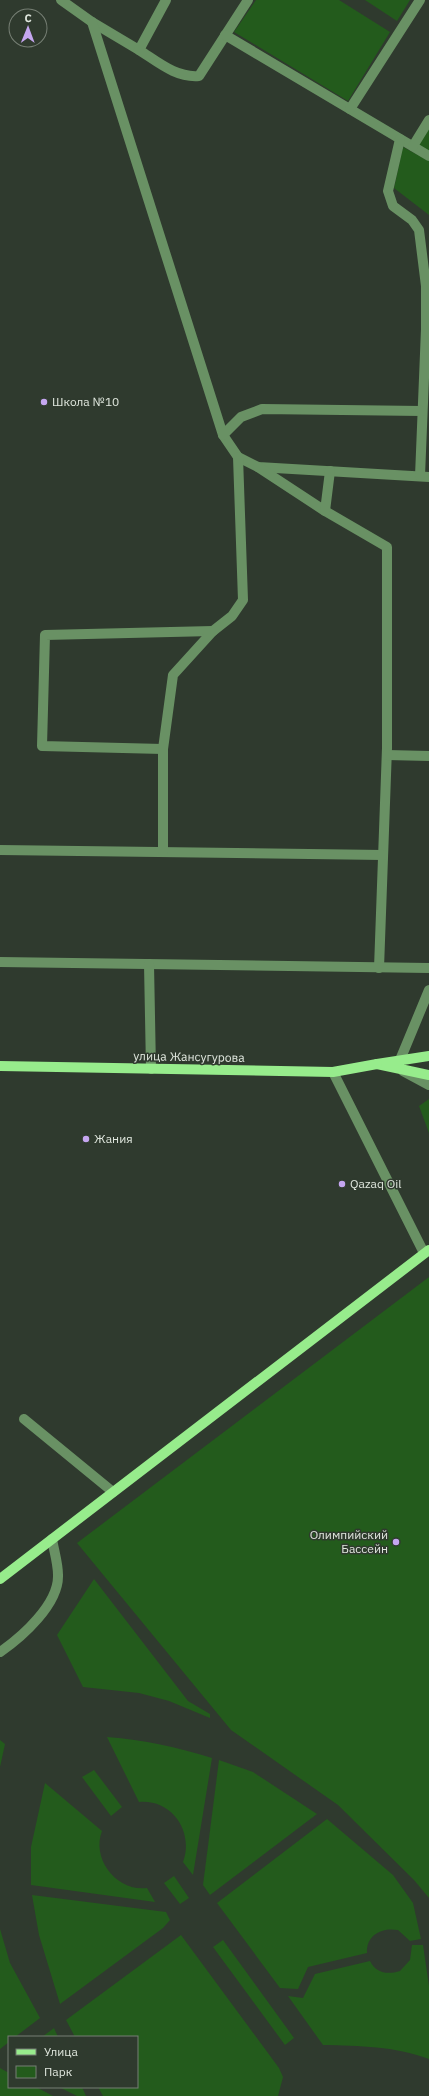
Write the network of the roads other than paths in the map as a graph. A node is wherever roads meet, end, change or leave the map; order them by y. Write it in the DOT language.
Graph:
graph roads {
  1 [pos="61,0"];
  2 [pos="166,0"];
  3 [pos="248,0"];
  4 [pos="420,0"];
  5 [pos="92,22"];
  6 [pos="225,35"];
  7 [pos="139,50"];
  8 [pos="350,109"];
  9 [pos="429,120"];
  10 [pos="400,139"];
  11 [pos="413,146"];
  12 [pos="429,156"];
  13 [pos="428,327"];
  14 [pos="422,411"];
  15 [pos="223,434"];
  16 [pos="238,457"];
  17 [pos="258,467"];
  18 [pos="330,471"];
  19 [pos="424,476"];
  20 [pos="325,511"];
  21 [pos="213,630"];
  22 [pos="163,749"];
  23 [pos="387,755"];
  24 [pos="429,756"];
  25 [pos="0,850"];
  26 [pos="164,852"];
  27 [pos="383,855"];
  28 [pos="0,962"];
  29 [pos="149,964"];
  30 [pos="379,968"];
  31 [pos="429,968"];
  32 [pos="429,990"];
  33 [pos="429,1056"];
  34 [pos="399,1064"];
  35 [pos="0,1066"];
  36 [pos="151,1069"];
  37 [pos="333,1072"];
  38 [pos="429,1075"];
  39 [pos="429,1085"];
  40 [pos="427,1250"];
  41 [pos="24,1419"];
  42 [pos="113,1492"];
  43 [pos="52,1539"];
  44 [pos="0,1579"];
  45 [pos="0,1652"];
  1 -- 5 [label="street"];
  2 -- 7 [label="street"];
  3 -- 6 [label="street"];
  4 -- 8 [label="street"];
  5 -- 7 [label="street"];
  5 -- 15 [label="street"];
  6 -- 7 [label="street"];
  6 -- 8 [label="street"];
  8 -- 10 [label="street"];
  9 -- 11 [label="street"];
  10 -- 11 [label="street"];
  10 -- 13 [label="street"];
  11 -- 12 [label="street"];
  13 -- 14 [label="street"];
  14 -- 15 [label="street"];
  14 -- 19 [label="street"];
  15 -- 16 [label="street"];
  16 -- 17 [label="street"];
  16 -- 21 [label="street"];
  17 -- 18 [label="street"];
  17 -- 20 [label="street"];
  18 -- 19 [label="street"];
  18 -- 20 [label="street"];
  20 -- 23 [label="street"];
  21 -- 22 [label="street"];
  21 -- 22 [label="street"];
  22 -- 26 [label="street"];
  23 -- 24 [label="street"];
  23 -- 27 [label="street"];
  25 -- 26 [label="street"];
  26 -- 27 [label="street"];
  27 -- 30 [label="street"];
  28 -- 29 [label="street"];
  29 -- 30 [label="street"];
  29 -- 36 [label="street"];
  30 -- 31 [label="street"];
  32 -- 34 [label="street"];
  33 -- 34 [label="main road, улица Жансугурова"];
  34 -- 37 [label="main road, улица Жансугурова"];
  34 -- 38 [label="main road, улица Жансугурова"];
  34 -- 39 [label="street"];
  35 -- 36 [label="main road, улица Жансугурова"];
  36 -- 37 [label="main road, улица Жансугурова"];
  37 -- 40 [label="street"];
  40 -- 42 [label="main road"];
  41 -- 42 [label="street"];
  42 -- 43 [label="main road"];
  43 -- 44 [label="main road"];
  43 -- 45 [label="street"];
}
